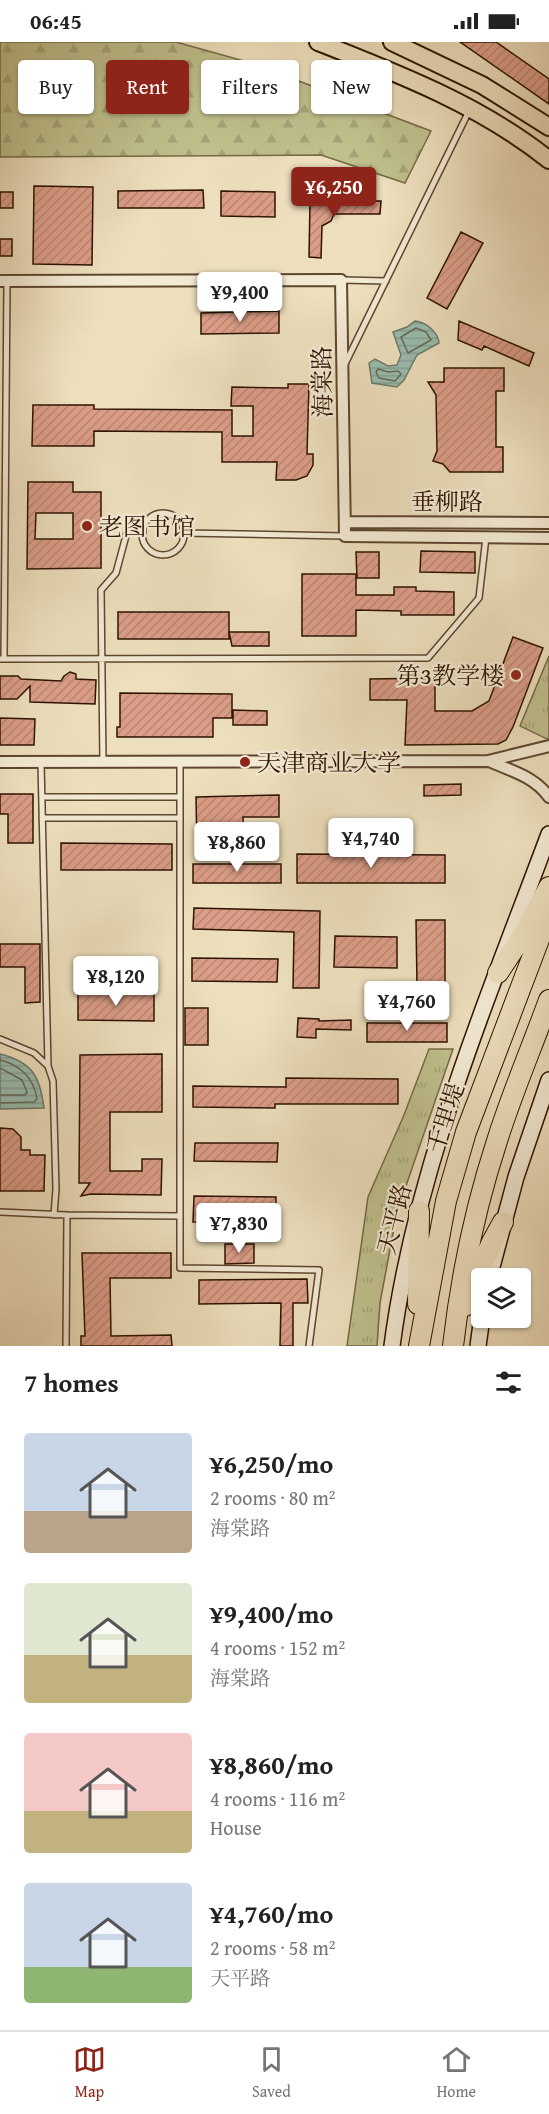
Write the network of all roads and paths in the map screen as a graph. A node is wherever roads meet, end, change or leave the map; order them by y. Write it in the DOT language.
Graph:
graph roads {
  1 [pos="318,42"];
  2 [pos="392,42"];
  3 [pos="470,109"];
  4 [pos="549,127"];
  5 [pos="549,160"];
  6 [pos="341,280"];
  7 [pos="3,281"];
  8 [pos="386,281"];
  9 [pos="343,368"];
  10 [pos="345,522"];
  11 [pos="549,523"];
  12 [pos="143,532"];
  13 [pos="184,533"];
  14 [pos="345,536"];
  15 [pos="486,537"];
  16 [pos="549,538"];
  17 [pos="2,659"];
  18 [pos="102,659"];
  19 [pos="549,747"];
  20 [pos="488,761"];
  21 [pos="0,762"];
  22 [pos="41,763"];
  23 [pos="103,763"];
  24 [pos="180,763"];
  25 [pos="42,797"];
  26 [pos="180,797"];
  27 [pos="549,797"];
  28 [pos="42,818"];
  29 [pos="180,818"];
  30 [pos="549,834"];
  31 [pos="549,887"];
  32 [pos="549,914"];
  33 [pos="498,974"];
  34 [pos="549,1000"];
  35 [pos="0,1039"];
  36 [pos="48,1066"];
  37 [pos="549,1080"];
  38 [pos="419,1211"];
  39 [pos="0,1212"];
  40 [pos="54,1215"];
  41 [pos="68,1215"];
  42 [pos="180,1216"];
  43 [pos="503,1222"];
  44 [pos="492,1268"];
  45 [pos="480,1328"];
  46 [pos="66,1346"];
  47 [pos="309,1346"];
  48 [pos="392,1346"];
  49 [pos="418,1346"];
  50 [pos="454,1346"];
  51 [pos="478,1346"];
  1 -- 3 [label="main road"];
  2 -- 4 [label="main road"];
  3 -- 5 [label="main road"];
  3 -- 8 [label="lane"];
  6 -- 7 [label="street"];
  6 -- 8 [label="lane"];
  6 -- 9 [label="street, 海棠路"];
  7 -- 17 [label="lane"];
  8 -- 9 [label="lane"];
  9 -- 10 [label="street, 海棠路"];
  10 -- 11 [label="street, 垂柳路"];
  10 -- 14 [label="street, 海棠路"];
  12 -- 13 [label="lane"];
  12 -- 13 [label="lane"];
  12 -- 18 [label="lane"];
  13 -- 14 [label="lane"];
  14 -- 15 [label="street, 垂柳路"];
  15 -- 16 [label="street, 垂柳路"];
  15 -- 18 [label="lane"];
  17 -- 18 [label="lane"];
  18 -- 23 [label="lane"];
  19 -- 20 [label="street"];
  20 -- 24 [label="street"];
  20 -- 27 [label="street"];
  21 -- 22 [label="street"];
  22 -- 23 [label="street"];
  22 -- 25 [label="lane"];
  23 -- 24 [label="street"];
  24 -- 26 [label="lane"];
  25 -- 26 [label="lane"];
  25 -- 28 [label="lane"];
  26 -- 29 [label="lane"];
  28 -- 29 [label="lane"];
  28 -- 36 [label="lane"];
  29 -- 42 [label="lane"];
  30 -- 33 [label="street, 天平路"];
  31 -- 33 [label="highway"];
  32 -- 49 [label="highway, 千里堤"];
  33 -- 38 [label="street, 天平路"];
  34 -- 50 [label="highway"];
  35 -- 36 [label="lane"];
  36 -- 40 [label="lane"];
  37 -- 43 [label="street"];
  38 -- 48 [label="street, 天平路"];
  38 -- 49 [label="highway"];
  39 -- 40 [label="lane"];
  40 -- 41 [label="lane"];
  41 -- 42 [label="lane"];
  41 -- 46 [label="lane"];
  42 -- 47 [label="lane"];
  43 -- 44 [label="street"];
  43 -- 50 [label="highway"];
  45 -- 51 [label="street"];
}
